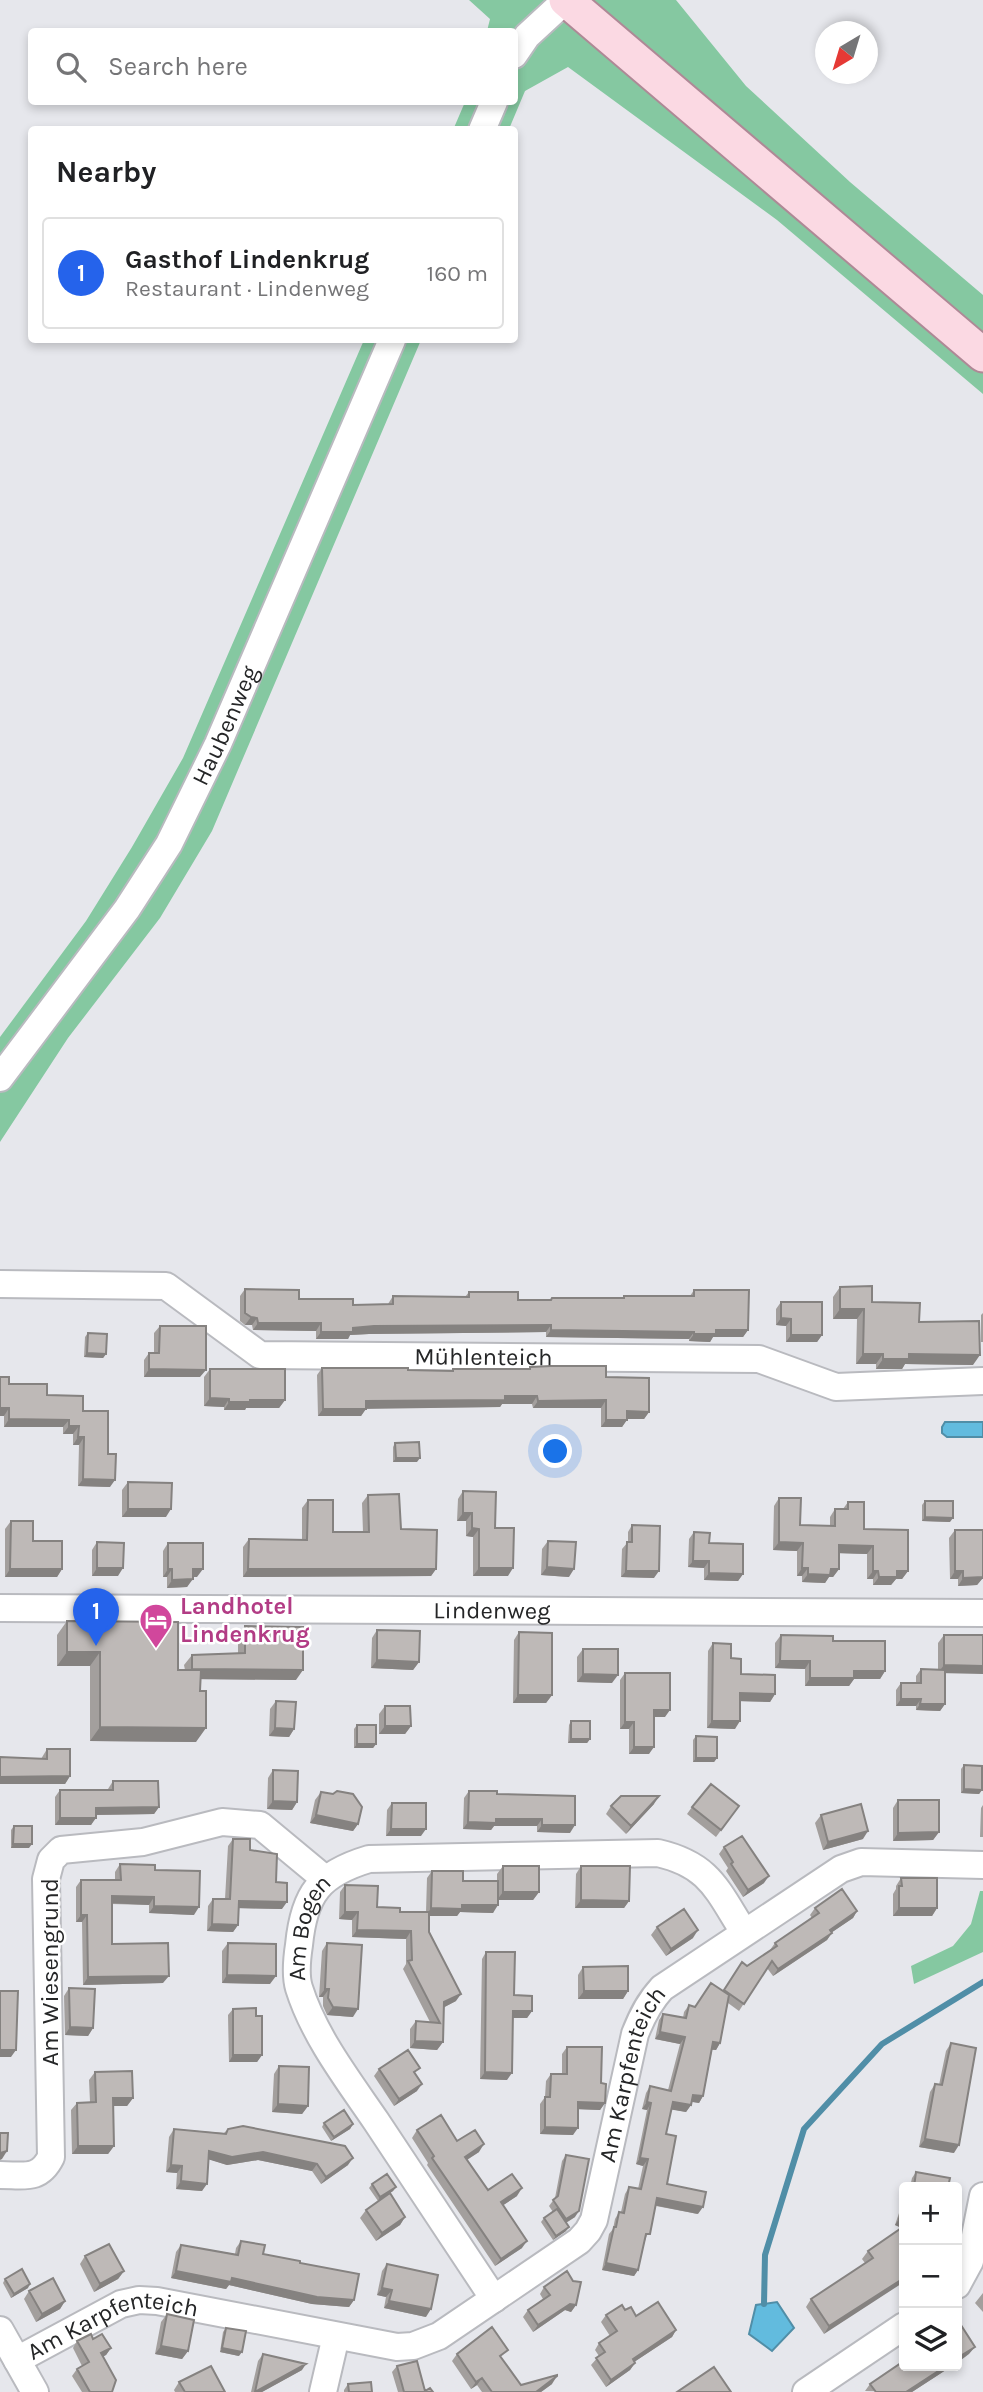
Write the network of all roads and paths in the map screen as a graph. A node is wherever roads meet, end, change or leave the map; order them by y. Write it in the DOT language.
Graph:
graph roads {
  1 [pos="535,0"];
  2 [pos="566,0"];
  3 [pos="521,45"];
  4 [pos="493,105"];
  5 [pos="484,126"];
  6 [pos="391,343"];
  7 [pos="983,355"];
  8 [pos="0,1078"];
  9 [pos="0,1284"];
  10 [pos="983,1381"];
  11 [pos="0,1608"];
  12 [pos="983,1613"];
  13 [pos="983,1865"];
  14 [pos="325,1879"];
  15 [pos="744,1932"];
  16 [pos="0,2175"];
  17 [pos="983,2196"];
  18 [pos="962,2276"];
  19 [pos="494,2299"];
  20 [pos="899,2329"];
  21 [pos="0,2330"];
  22 [pos="335,2336"];
  23 [pos="18,2360"];
  24 [pos="35,2392"];
  25 [pos="323,2392"];
  26 [pos="806,2392"];
  1 -- 3 [label="street"];
  2 -- 3 [label="street"];
  2 -- 7 [label="main road"];
  4 -- 5 [label="street"];
  6 -- 8 [label="street, Haubenweg"];
  9 -- 10 [label="street, Mühlenteich"];
  11 -- 12 [label="street, Lindenweg"];
  13 -- 15 [label="street, Am Karpfenteich"];
  14 -- 15 [label="street, Am Bogen"];
  14 -- 16 [label="street, Am Wiesengrund"];
  14 -- 19 [label="street, Am Bogen"];
  15 -- 19 [label="street, Am Karpfenteich"];
  17 -- 18 [label="street"];
  19 -- 22 [label="street, Am Karpfenteich"];
  20 -- 26 [label="street"];
  21 -- 23 [label="street"];
  22 -- 23 [label="street, Am Karpfenteich"];
  22 -- 25 [label="street"];
  23 -- 24 [label="street"];
}
